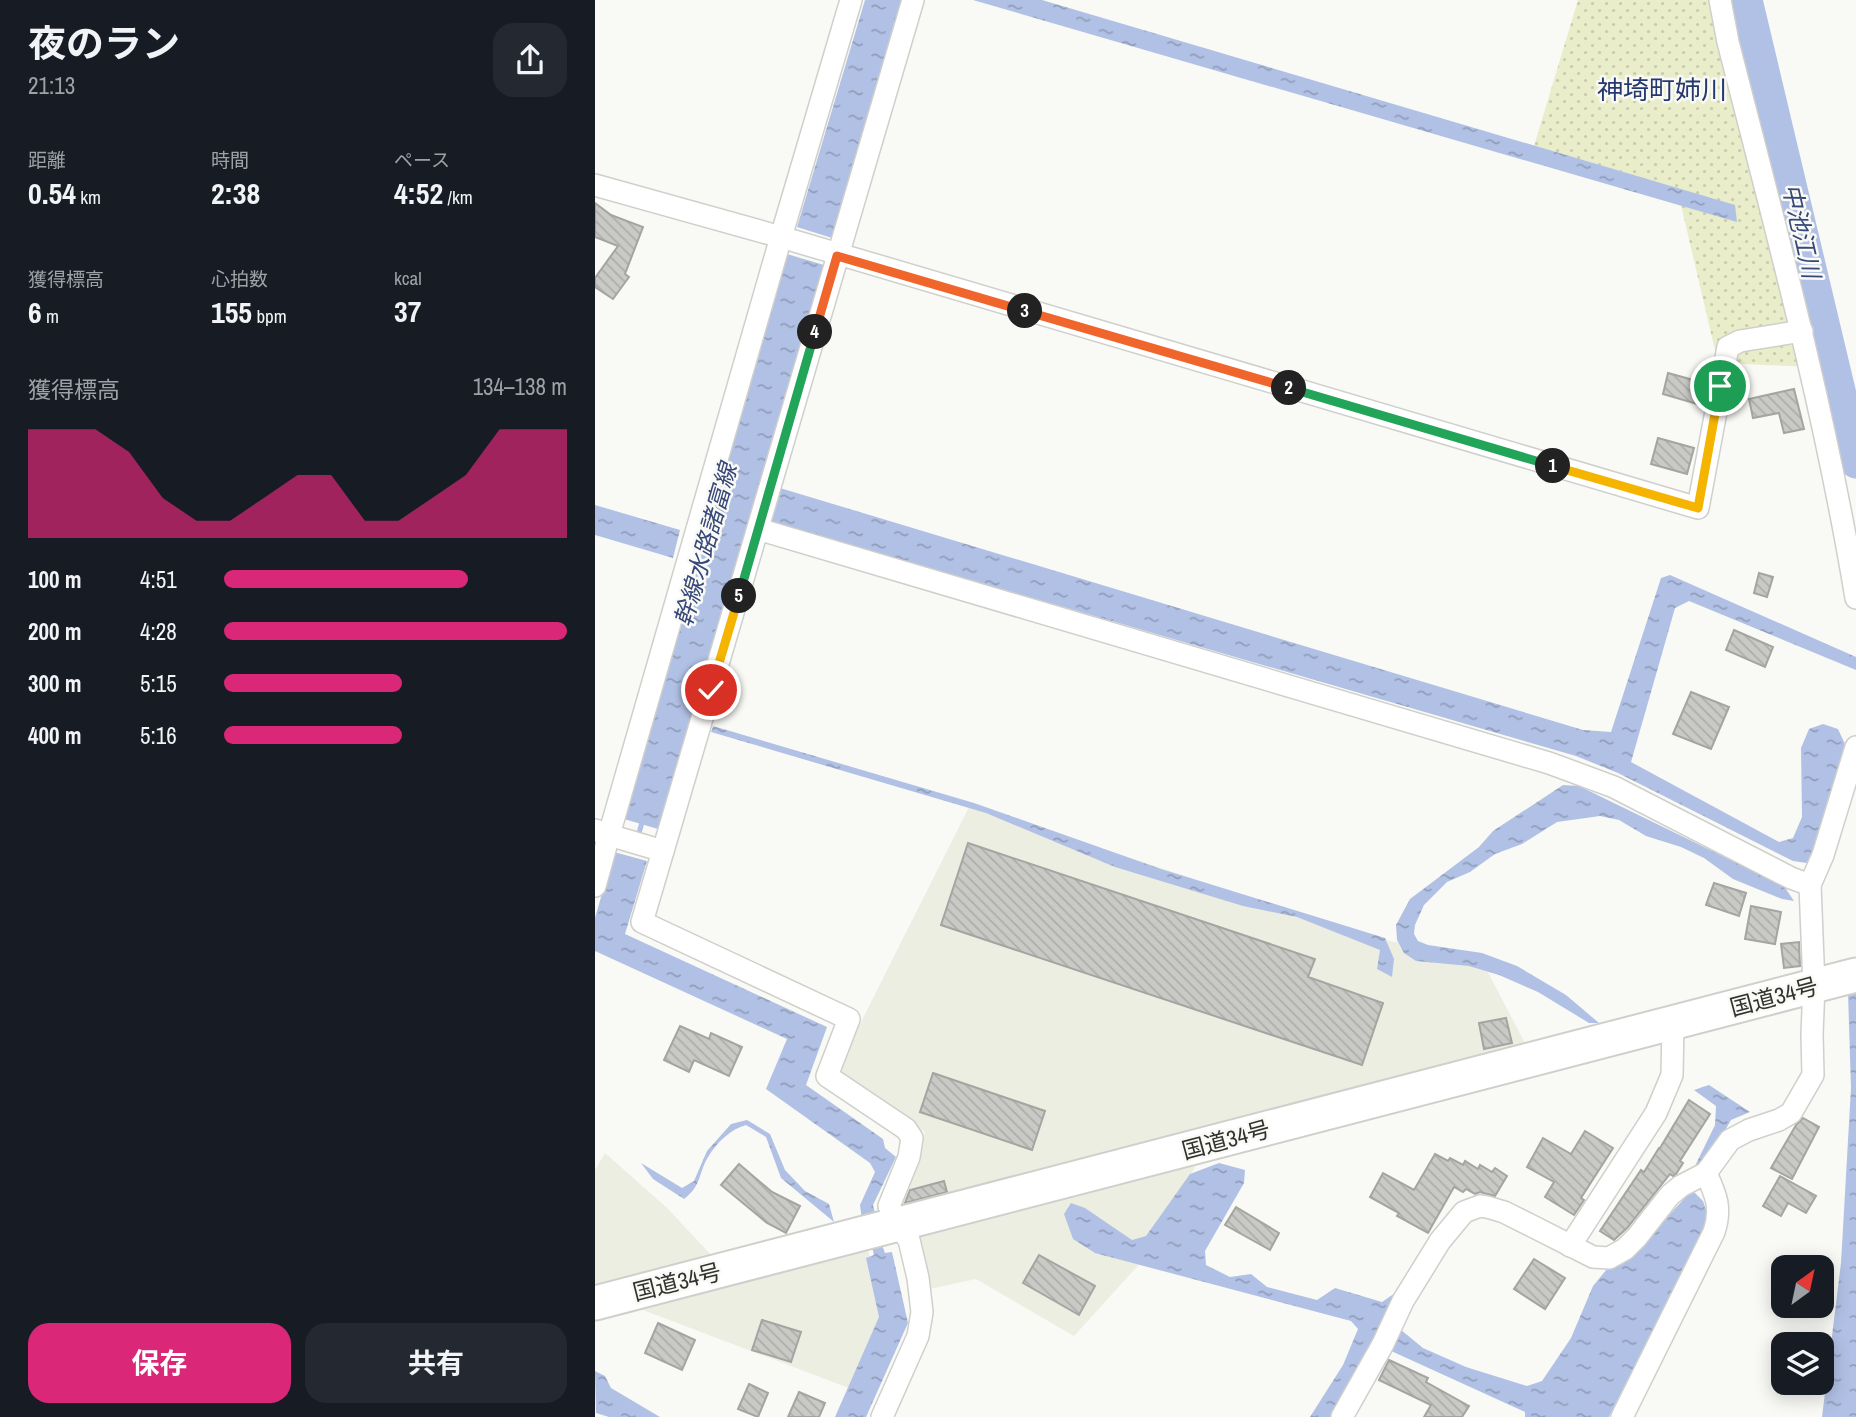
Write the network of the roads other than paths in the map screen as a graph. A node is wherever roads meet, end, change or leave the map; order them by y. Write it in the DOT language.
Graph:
graph roads {
  1 [pos="851,0"];
  2 [pos="913,0"];
  3 [pos="1720,0"];
  4 [pos="595,185"];
  5 [pos="781,237"];
  6 [pos="819,250"];
  7 [pos="1802,331"];
  8 [pos="758,529"];
  9 [pos="1856,598"];
  10 [pos="1856,747"];
  11 [pos="609,835"];
  12 [pos="656,849"];
  13 [pos="1810,885"];
  14 [pos="595,886"];
  15 [pos="1833,981"];
  16 [pos="1673,1023"];
  17 [pos="1706,1173"];
  18 [pos="898,1225"];
  19 [pos="1570,1246"];
  20 [pos="595,1303"];
  21 [pos="882,1417"];
  22 [pos="1342,1417"];
  23 [pos="1622,1417"];
  1 -- 5 [label="street"];
  2 -- 6 [label="street"];
  3 -- 7 [label="street"];
  4 -- 5 [label="street"];
  5 -- 6 [label="street"];
  5 -- 11 [label="street"];
  6 -- 7 [label="street"];
  6 -- 8 [label="street"];
  7 -- 9 [label="street"];
  8 -- 12 [label="street"];
  8 -- 13 [label="street"];
  10 -- 13 [label="street"];
  11 -- 12 [label="street"];
  11 -- 14 [label="street"];
  12 -- 18 [label="street"];
  13 -- 15 [label="street"];
  15 -- 16 [label="highway, 国道34号"];
  15 -- 17 [label="street"];
  16 -- 18 [label="highway, 国道34号"];
  16 -- 19 [label="street"];
  17 -- 19 [label="street"];
  17 -- 23 [label="street"];
  18 -- 20 [label="highway, 国道34号"];
  18 -- 21 [label="street"];
  19 -- 22 [label="street"];
}
